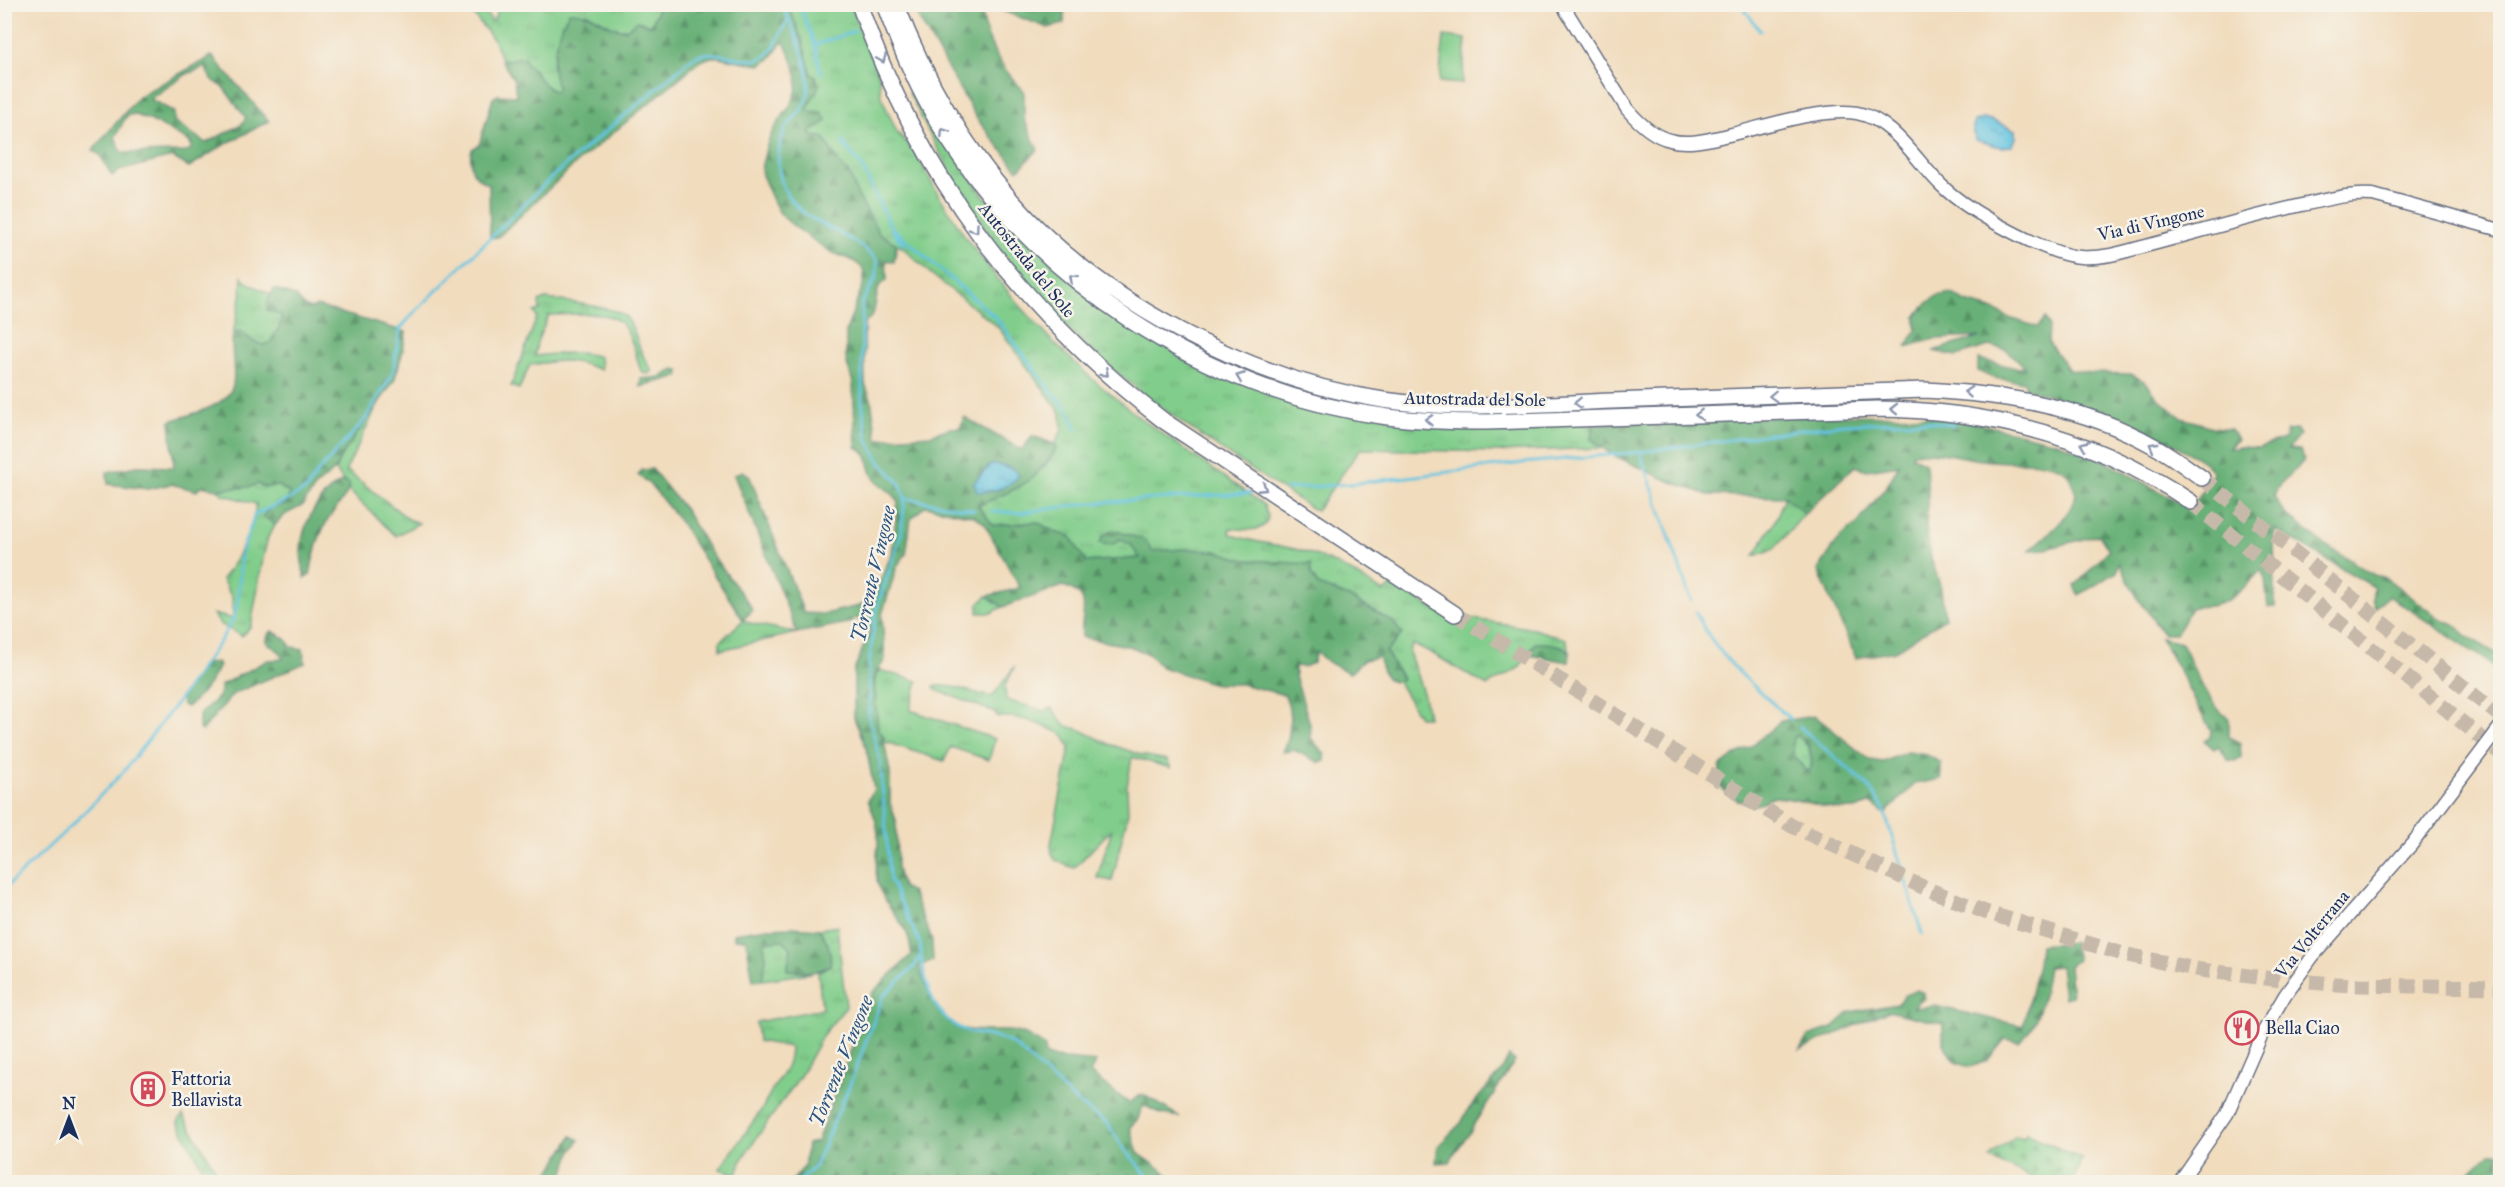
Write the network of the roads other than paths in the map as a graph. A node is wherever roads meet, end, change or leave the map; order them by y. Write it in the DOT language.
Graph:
graph roads {
  1 [pos="859,4"];
  2 [pos="884,4"];
  3 [pos="896,4"];
  4 [pos="1562,4"];
  5 [pos="2500,230"];
  6 [pos="2202,478"];
  7 [pos="2191,502"];
  8 [pos="1455,614"];
  9 [pos="2500,727"];
  10 [pos="2180,1182"];
  1 -- 8 [label="highway, Autostrada del Sole, one-way"];
  7 -- 2 [label="highway, Autostrada del Sole, one-way"];
  6 -- 3 [label="highway, Autostrada del Sole, one-way"];
  4 -- 5 [label="street, Via di Vingone"];
  9 -- 10 [label="street, Via Volterrana"];
}
